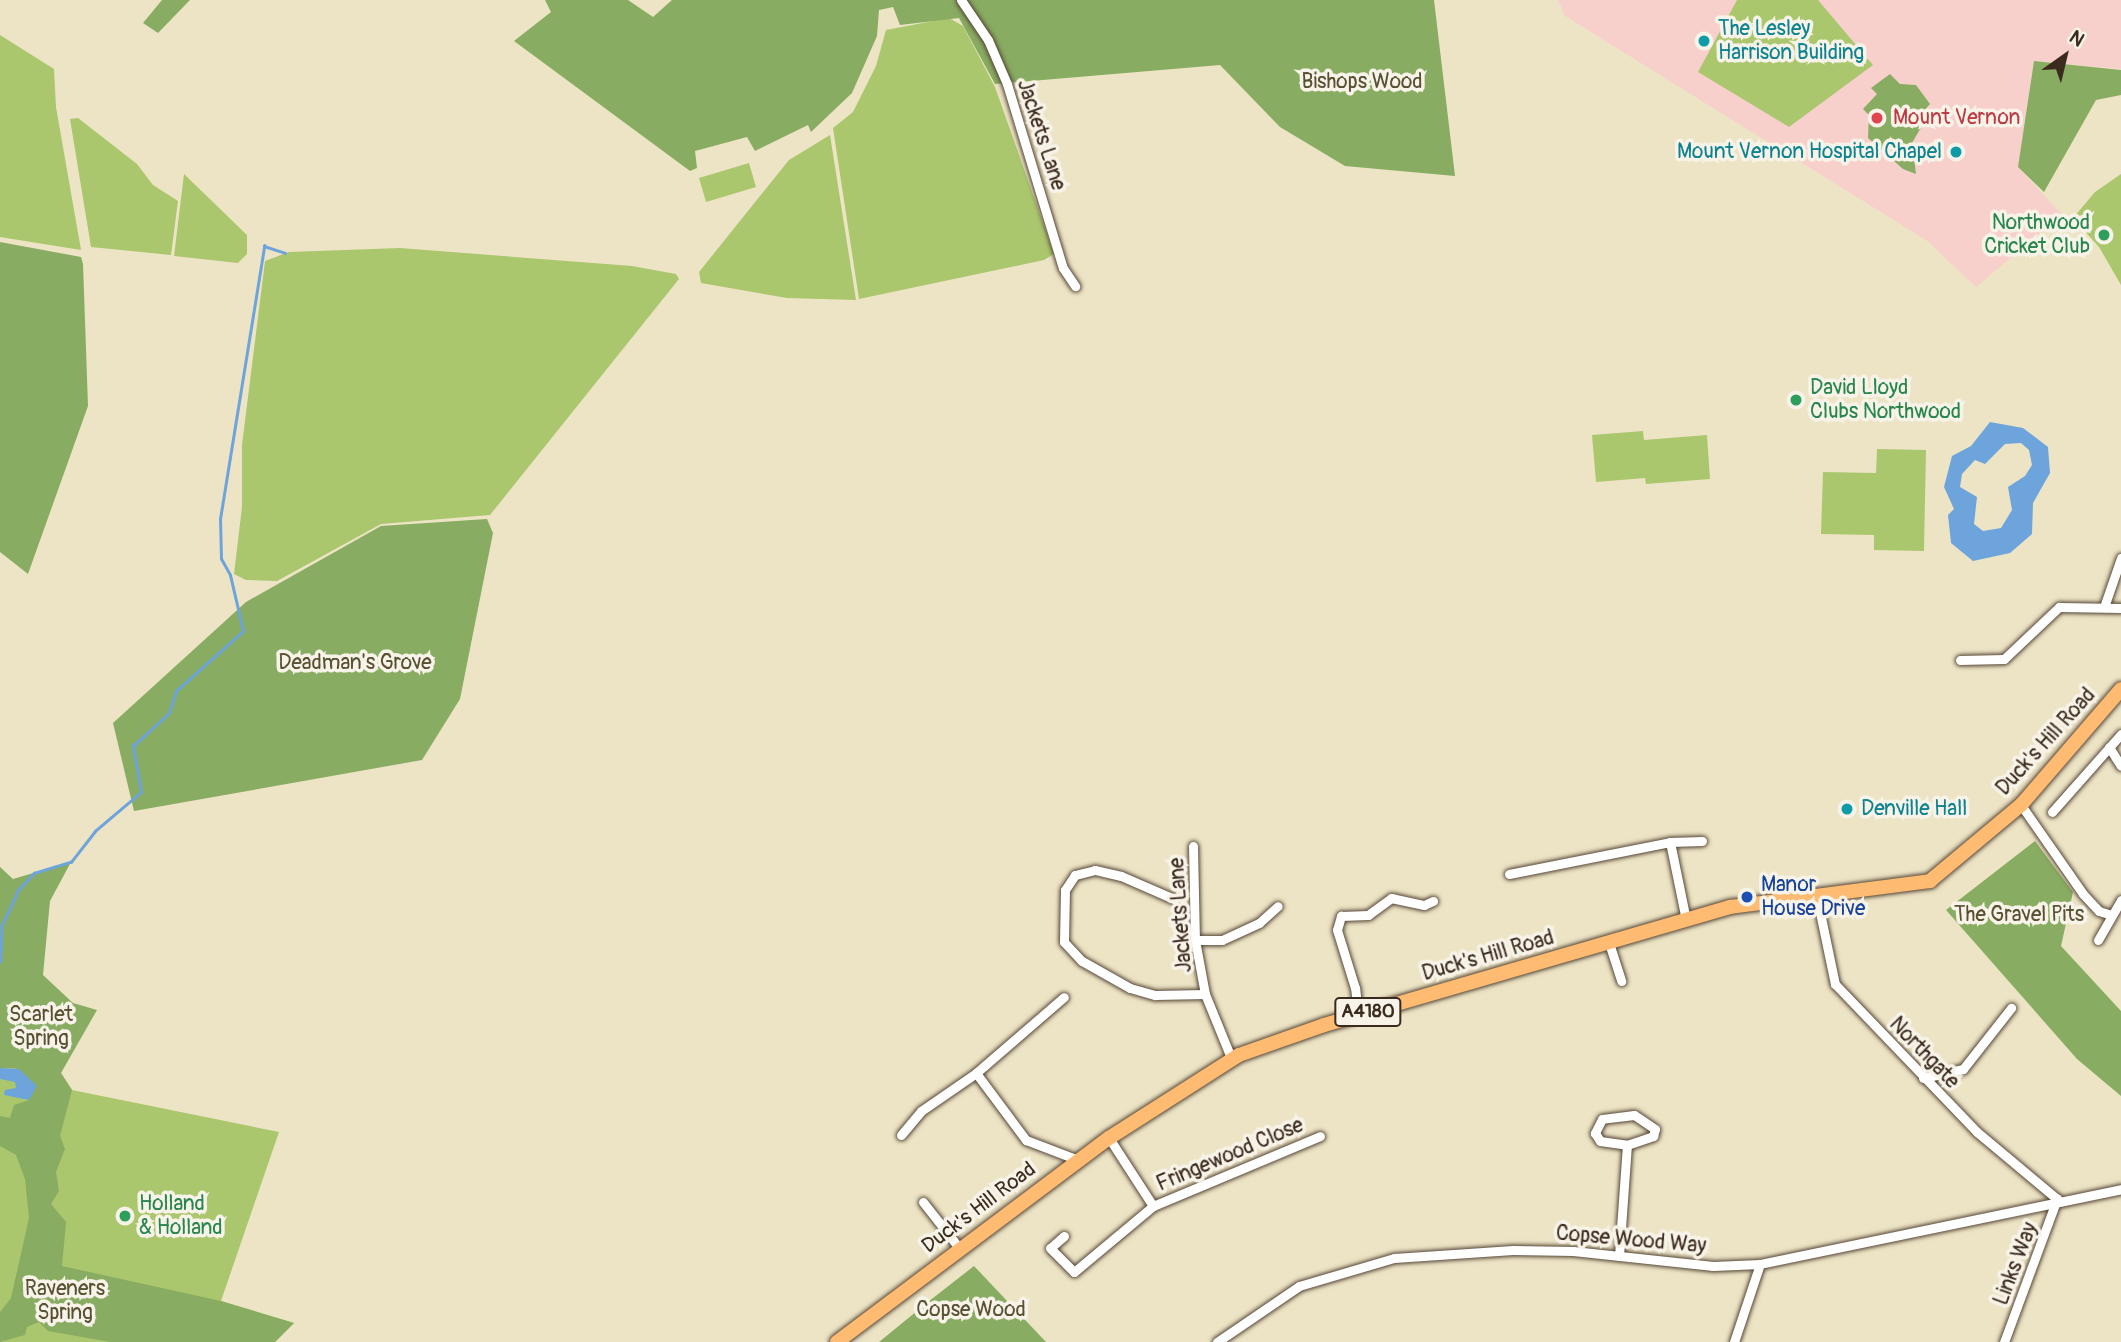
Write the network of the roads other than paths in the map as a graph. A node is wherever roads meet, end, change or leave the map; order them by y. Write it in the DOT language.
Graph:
graph roads {
  1 [pos="961,0"];
  2 [pos="1075,286"];
  3 [pos="2121,558"];
  4 [pos="2104,607"];
  5 [pos="2121,608"];
  6 [pos="1961,660"];
  7 [pos="2121,689"];
  8 [pos="2121,734"];
  9 [pos="2109,747"];
  10 [pos="2121,766"];
  11 [pos="2021,805"];
  12 [pos="2052,812"];
  13 [pos="1702,841"];
  14 [pos="1670,842"];
  15 [pos="1193,846"];
  16 [pos="1509,874"];
  17 [pos="1817,898"];
  18 [pos="1174,899"];
  19 [pos="2121,900"];
  20 [pos="1433,901"];
  21 [pos="1278,906"];
  22 [pos="2111,915"];
  23 [pos="1686,920"];
  24 [pos="1195,940"];
  25 [pos="2098,940"];
  26 [pos="1609,943"];
  27 [pos="1621,981"];
  28 [pos="1205,994"];
  29 [pos="1064,997"];
  30 [pos="2011,1008"];
  31 [pos="1358,1015"];
  32 [pos="1232,1060"];
  33 [pos="976,1073"];
  34 [pos="1923,1078"];
  35 [pos="901,1135"];
  36 [pos="1320,1136"];
  37 [pos="1109,1138"];
  38 [pos="1627,1145"];
  39 [pos="1078,1160"];
  40 [pos="2121,1189"];
  41 [pos="2057,1199"];
  42 [pos="923,1202"];
  43 [pos="1153,1206"];
  44 [pos="1064,1236"];
  45 [pos="960,1249"];
  46 [pos="1619,1256"];
  47 [pos="1760,1264"];
  48 [pos="837,1342"];
  49 [pos="1217,1342"];
  50 [pos="1734,1342"];
  51 [pos="2004,1342"];
  1 -- 2 [label="street, Jackets Lane"];
  3 -- 4 [label="street"];
  4 -- 5 [label="street"];
  4 -- 6 [label="street"];
  7 -- 11 [label="main road, Duck's Hill Road / A4180"];
  8 -- 9 [label="street"];
  9 -- 10 [label="street"];
  9 -- 12 [label="street"];
  11 -- 17 [label="main road, Duck's Hill Road / A4180"];
  11 -- 22 [label="street"];
  13 -- 14 [label="street"];
  14 -- 16 [label="street"];
  14 -- 23 [label="street"];
  15 -- 24 [label="street, Jackets Lane"];
  17 -- 23 [label="main road, Duck's Hill Road / A4180"];
  17 -- 34 [label="street, Northgate"];
  18 -- 28 [label="street"];
  19 -- 22 [label="street"];
  20 -- 31 [label="street"];
  21 -- 24 [label="street"];
  22 -- 25 [label="street"];
  23 -- 26 [label="main road, Duck's Hill Road / A4180"];
  24 -- 28 [label="street, Jackets Lane"];
  26 -- 27 [label="street"];
  26 -- 31 [label="main road, Duck's Hill Road / A4180"];
  28 -- 32 [label="street, Jackets Lane"];
  29 -- 33 [label="street"];
  30 -- 34 [label="street"];
  31 -- 32 [label="main road, Duck's Hill Road / A4180"];
  32 -- 37 [label="main road, Duck's Hill Road / A4180"];
  33 -- 35 [label="street"];
  33 -- 39 [label="street"];
  34 -- 41 [label="street, Northgate"];
  36 -- 43 [label="street, Fringewood Close"];
  37 -- 39 [label="main road, Duck's Hill Road / A4180"];
  37 -- 43 [label="street, Fringewood Close"];
  38 -- 38 [label="street"];
  38 -- 46 [label="street"];
  39 -- 45 [label="main road, Duck's Hill Road / A4180"];
  40 -- 41 [label="street, Copse Wood Way"];
  41 -- 47 [label="street, Copse Wood Way"];
  41 -- 51 [label="street, Links Way"];
  42 -- 45 [label="street"];
  43 -- 44 [label="street, Fringewood Close"];
  45 -- 48 [label="main road, Duck's Hill Road / A4180"];
  46 -- 47 [label="street, Copse Wood Way"];
  46 -- 49 [label="street, Copse Wood Way"];
  47 -- 50 [label="street"];
}
